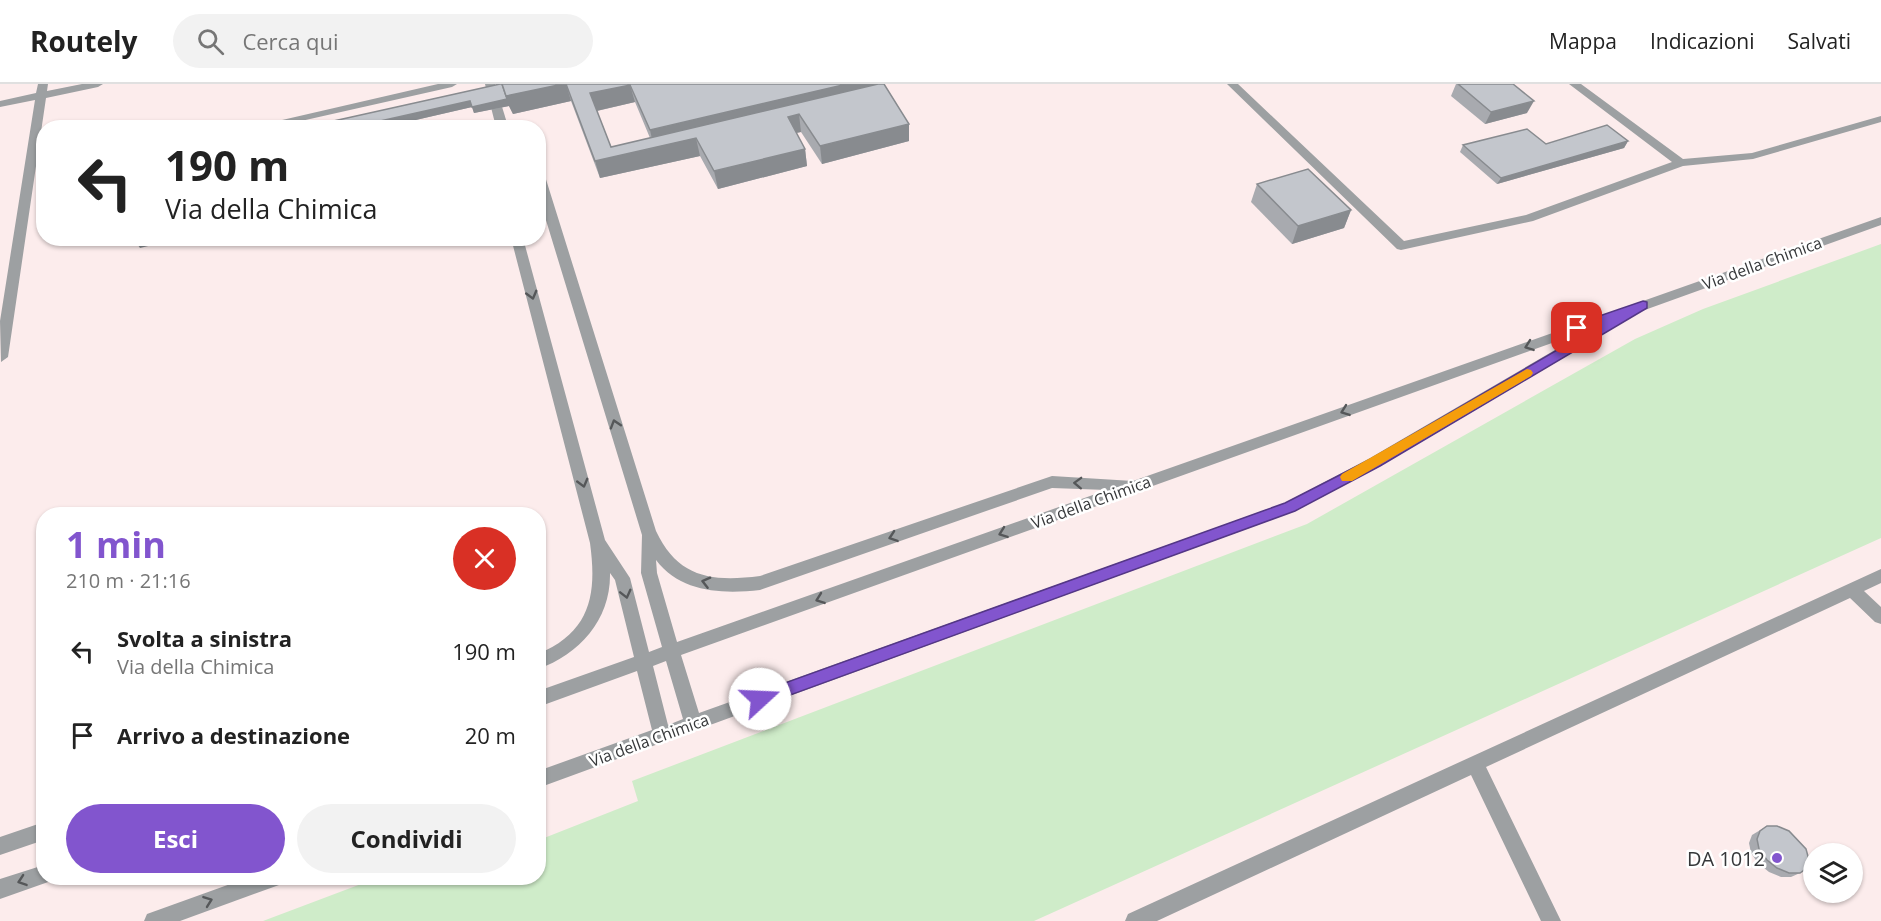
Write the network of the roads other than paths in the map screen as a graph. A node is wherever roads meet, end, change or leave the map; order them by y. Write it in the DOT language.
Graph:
graph roads {
  1 [pos="98,84"];
  2 [pos="452,84"];
  3 [pos="490,84"];
  4 [pos="1232,84"];
  5 [pos="1574,84"];
  6 [pos="42,90"];
  7 [pos="0,104"];
  8 [pos="1881,119"];
  9 [pos="37,120"];
  10 [pos="289,120"];
  11 [pos="500,120"];
  12 [pos="36,129"];
  13 [pos="1682,163"];
  14 [pos="546,199"];
  15 [pos="1881,221"];
  16 [pos="520,246"];
  17 [pos="1643,305"];
  18 [pos="1,357"];
  19 [pos="1137,486"];
  20 [pos="648,531"];
  21 [pos="598,543"];
  22 [pos="1881,576"];
  23 [pos="1852,590"];
  24 [pos="1881,617"];
  25 [pos="672,652"];
  26 [pos="546,659"];
  27 [pos="643,662"];
  28 [pos="546,696"];
  29 [pos="693,723"];
  30 [pos="662,735"];
  31 [pos="1475,764"];
  32 [pos="546,777"];
  33 [pos="36,834"];
  34 [pos="0,846"];
  35 [pos="36,877"];
  36 [pos="253,885"];
  37 [pos="0,889"];
  38 [pos="154,921"];
  39 [pos="1135,921"];
  40 [pos="1551,921"];
  1 -- 6 [label="lane"];
  2 -- 10 [label="lane"];
  3 -- 11 [label="lane"];
  4 -- 13 [label="lane"];
  5 -- 13 [label="lane"];
  6 -- 7 [label="lane"];
  6 -- 9 [label="lane"];
  8 -- 13 [label="lane"];
  12 -- 18 [label="lane"];
  20 -- 14 [label="lane, one-way"];
  15 -- 17 [label="lane, Via della Chimica"];
  16 -- 21 [label="lane, one-way"];
  17 -- 19 [label="lane, Via della Chimica, one-way"];
  17 -- 29 [label="lane, Via della Chimica"];
  19 -- 20 [label="lane, one-way"];
  19 -- 25 [label="lane, Via della Chimica, one-way"];
  20 -- 25 [label="lane"];
  21 -- 26 [label="lane"];
  21 -- 27 [label="lane, one-way"];
  22 -- 23 [label="lane"];
  23 -- 24 [label="lane"];
  23 -- 31 [label="lane"];
  25 -- 27 [label="lane, Via della Chimica"];
  25 -- 29 [label="lane"];
  27 -- 28 [label="lane, Via della Chimica"];
  27 -- 30 [label="lane"];
  29 -- 30 [label="lane, Via della Chimica"];
  30 -- 32 [label="lane, Via della Chimica"];
  31 -- 39 [label="lane"];
  31 -- 40 [label="lane"];
  33 -- 34 [label="lane"];
  35 -- 37 [label="lane, one-way"];
  38 -- 36 [label="lane, one-way"];
}
